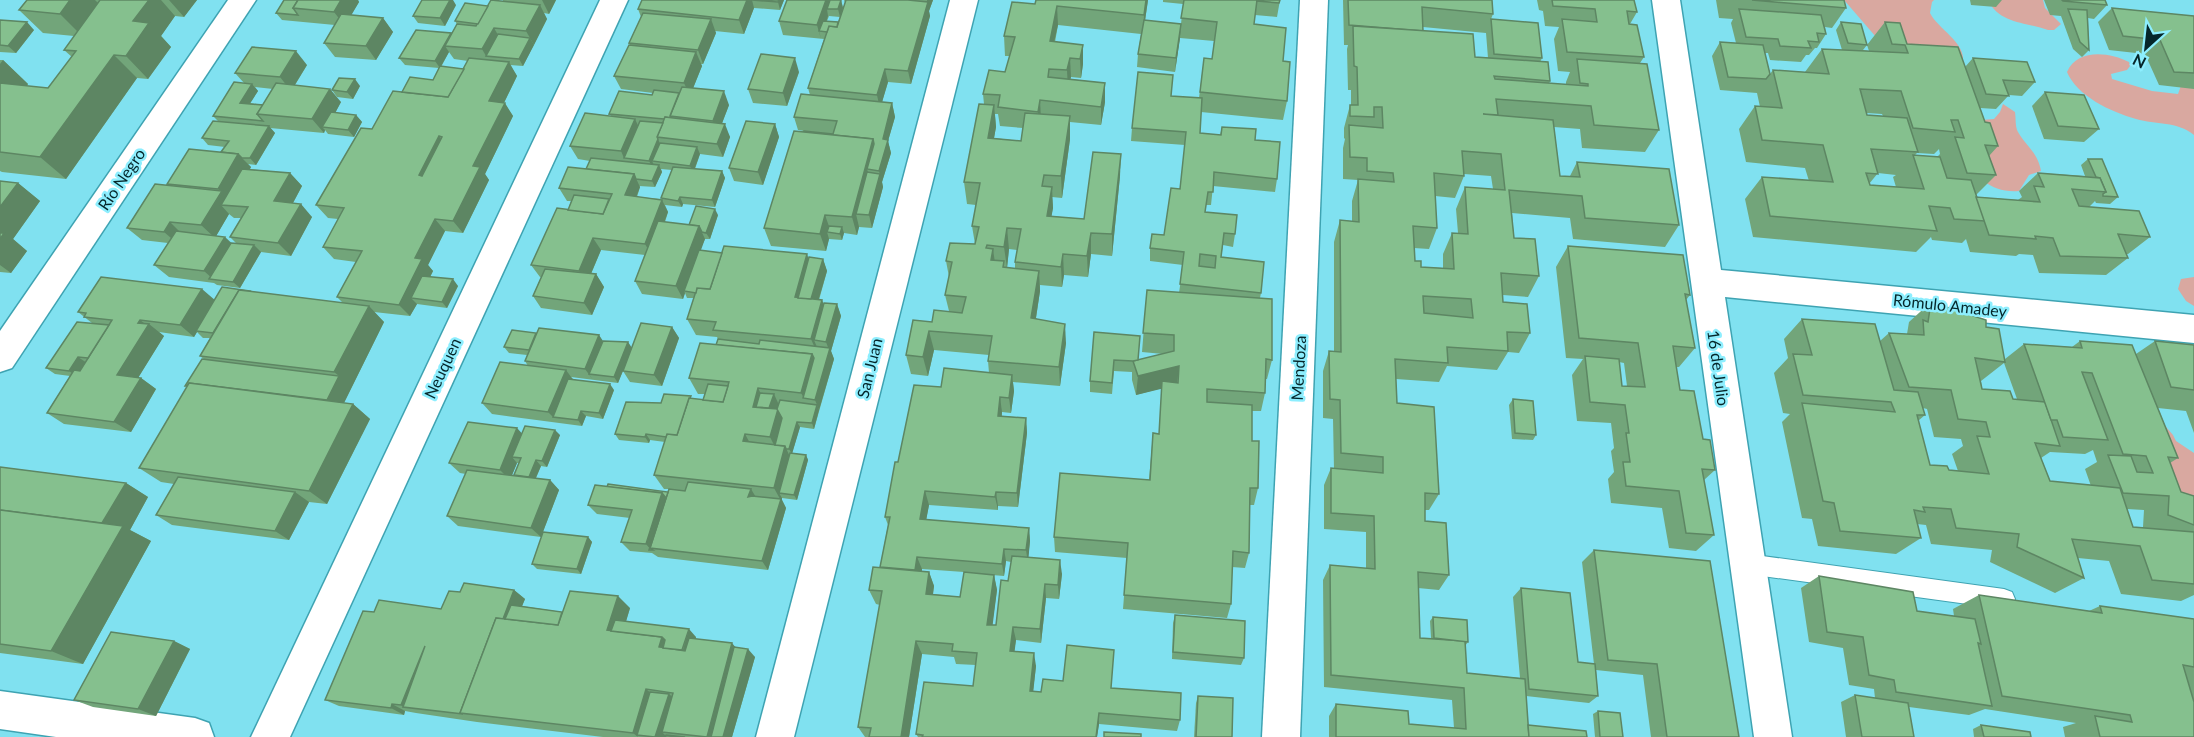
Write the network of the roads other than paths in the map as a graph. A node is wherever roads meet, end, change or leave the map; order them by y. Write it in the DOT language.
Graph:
graph roads {
  1 [pos="242,0"];
  2 [pos="614,0"];
  3 [pos="964,0"];
  4 [pos="1314,0"];
  5 [pos="1666,0"];
  6 [pos="1707,282"];
  7 [pos="2194,329"];
  8 [pos="0,358"];
  9 [pos="1748,564"];
  10 [pos="2030,603"];
  11 [pos="0,710"];
  12 [pos="195,737"];
  13 [pos="270,737"];
  14 [pos="775,737"];
  15 [pos="1281,737"];
  16 [pos="1773,737"];
  1 -- 8 [label="street, Río Negro"];
  2 -- 13 [label="street, Neuquen"];
  3 -- 14 [label="street, San Juan"];
  4 -- 15 [label="street, Mendoza"];
  5 -- 6 [label="street, 16 de Julio"];
  6 -- 7 [label="street, Rómulo Amadey"];
  6 -- 9 [label="street, 16 de Julio"];
  9 -- 10 [label="lane"];
  9 -- 16 [label="street, 16 de Julio"];
  11 -- 12 [label="street"];
}
